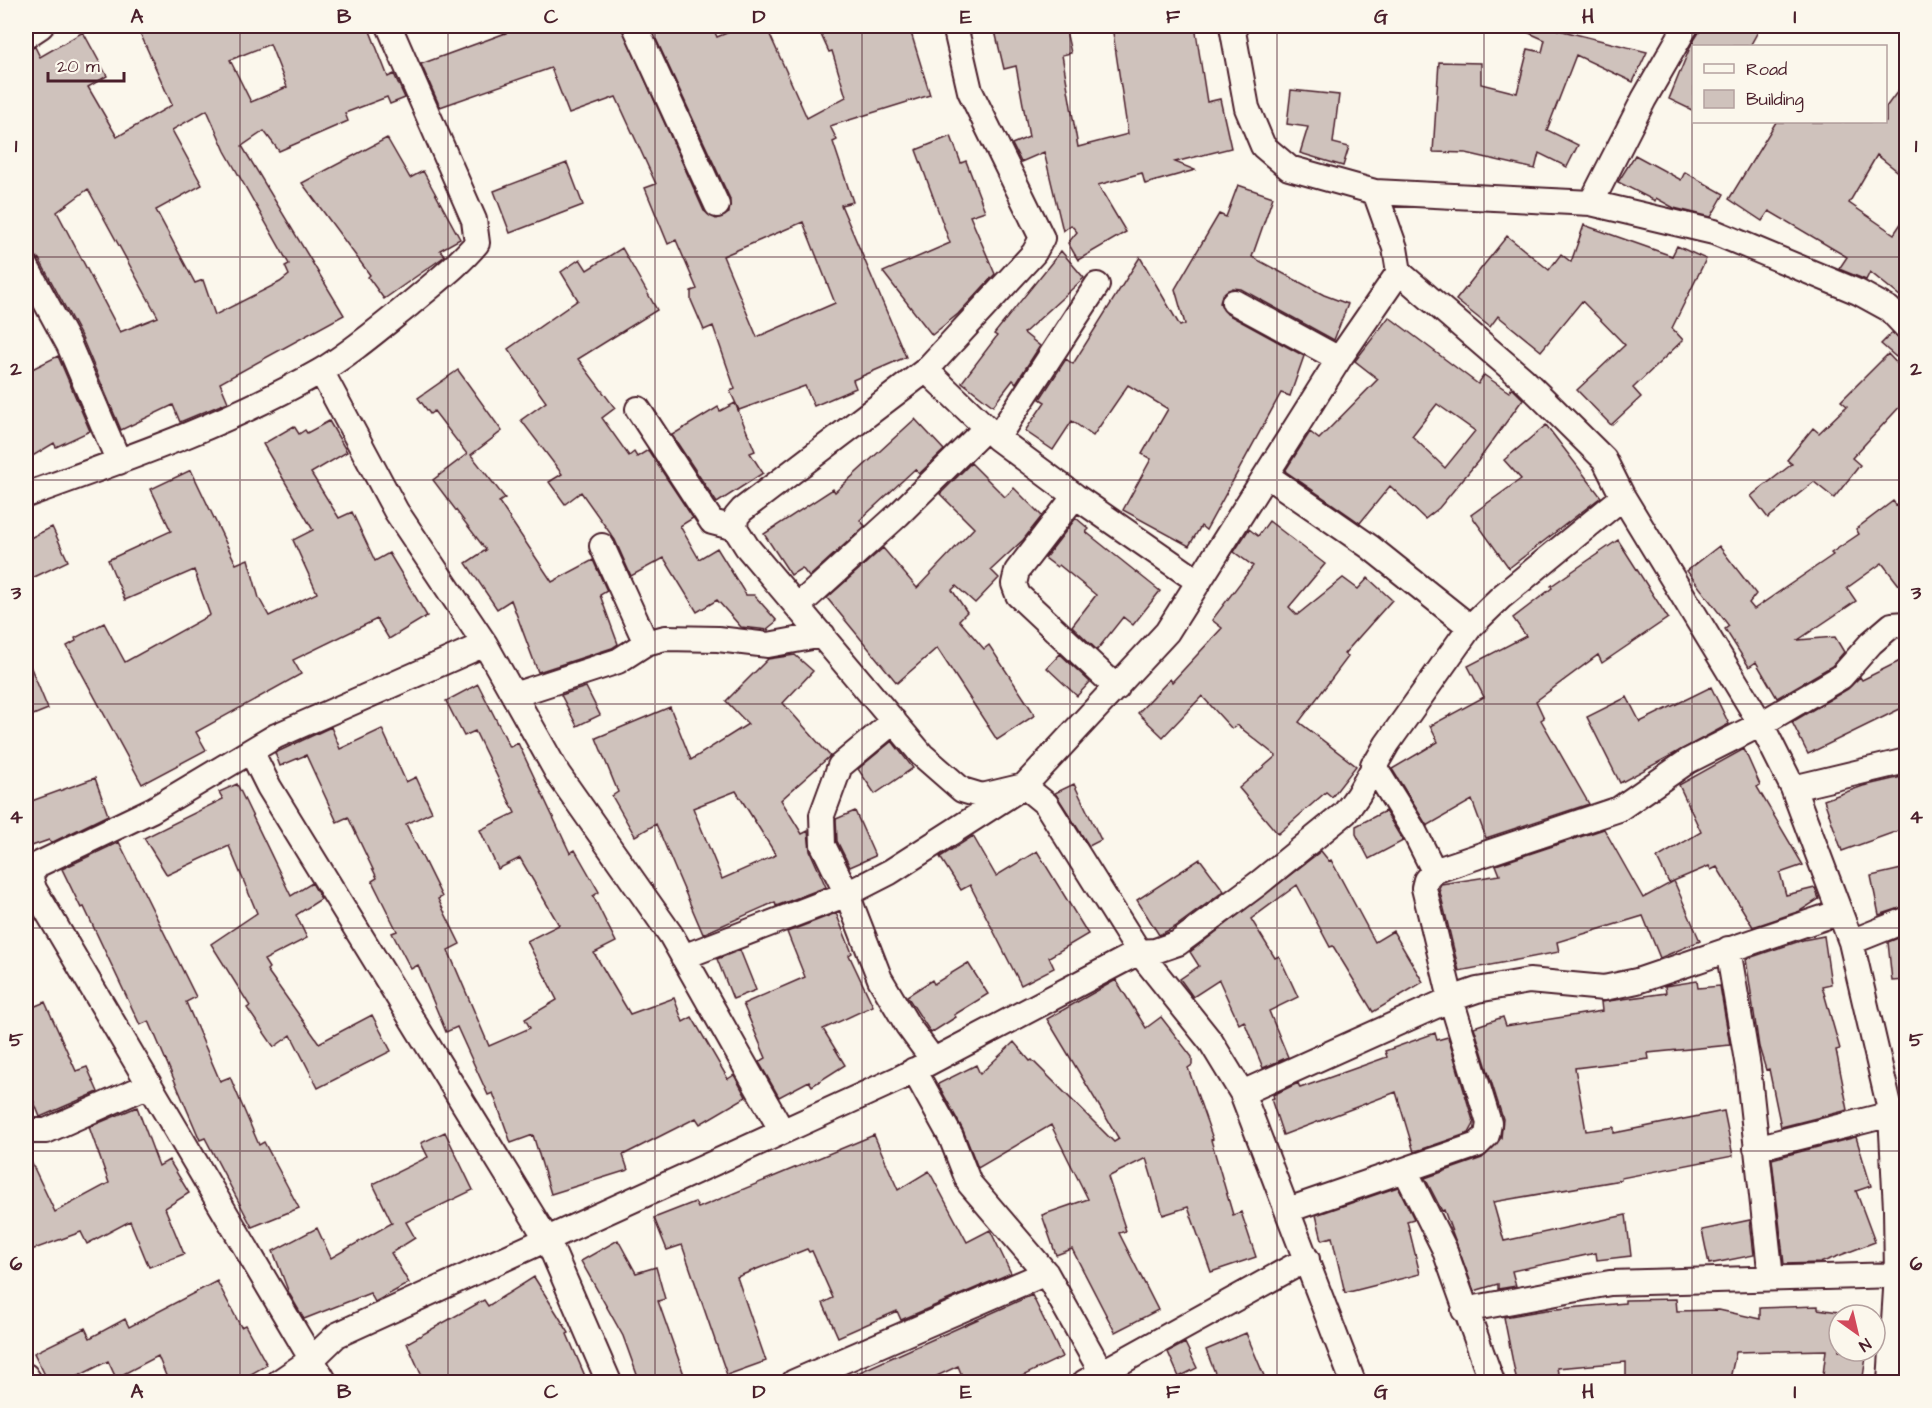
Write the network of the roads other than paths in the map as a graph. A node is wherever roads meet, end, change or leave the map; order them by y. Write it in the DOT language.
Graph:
graph roads {
  1 [pos="41,26"];
  2 [pos="389,26"];
  3 [pos="635,26"];
  4 [pos="955,26"];
  5 [pos="1232,26"];
  6 [pos="1686,26"];
  7 [pos="26,36"];
  8 [pos="1375,192"];
  9 [pos="1591,203"];
  10 [pos="717,205"];
  11 [pos="26,266"];
  12 [pos="1399,272"];
  13 [pos="1097,285"];
  14 [pos="1234,302"];
  15 [pos="1906,327"];
  16 [pos="1339,358"];
  17 [pos="926,370"];
  18 [pos="321,371"];
  19 [pos="638,409"];
  20 [pos="992,433"];
  21 [pos="120,462"];
  22 [pos="1266,476"];
  23 [pos="26,495"];
  24 [pos="1075,496"];
  25 [pos="1623,497"];
  26 [pos="735,528"];
  27 [pos="602,546"];
  28 [pos="1199,582"];
  29 [pos="799,605"];
  30 [pos="1906,624"];
  31 [pos="1470,627"];
  32 [pos="823,635"];
  33 [pos="646,643"];
  34 [pos="485,644"];
  35 [pos="1117,688"];
  36 [pos="514,695"];
  37 [pos="894,721"];
  38 [pos="1761,724"];
  39 [pos="251,751"];
  40 [pos="1906,761"];
  41 [pos="1373,765"];
  42 [pos="1024,786"];
  43 [pos="1793,788"];
  44 [pos="1434,871"];
  45 [pos="847,894"];
  46 [pos="1840,912"];
  47 [pos="1906,920"];
  48 [pos="1851,942"];
  49 [pos="1728,949"];
  50 [pos="1139,952"];
  51 [pos="683,957"];
  52 [pos="1451,999"];
  53 [pos="924,1065"];
  54 [pos="149,1085"];
  55 [pos="1242,1093"];
  56 [pos="1891,1114"];
  57 [pos="26,1131"];
  58 [pos="782,1131"];
  59 [pos="1756,1148"];
  60 [pos="1406,1170"];
  61 [pos="1288,1210"];
  62 [pos="548,1241"];
  63 [pos="1307,1259"];
  64 [pos="1046,1273"];
  65 [pos="1897,1275"];
  66 [pos="1771,1278"];
  67 [pos="1464,1310"];
  68 [pos="311,1360"];
  69 [pos="26,1376"];
  70 [pos="1092,1380"];
  71 [pos="30,1383"];
  72 [pos="279,1383"];
  73 [pos="325,1383"];
  74 [pos="609,1383"];
  75 [pos="794,1383"];
  76 [pos="1353,1383"];
  77 [pos="1492,1383"];
  78 [pos="1890,1383"];
  1 -- 7 [label="street"];
  2 -- 18 [label="street"];
  3 -- 10 [label="street"];
  4 -- 17 [label="street"];
  5 -- 8 [label="street"];
  6 -- 9 [label="street"];
  8 -- 9 [label="street"];
  8 -- 12 [label="street"];
  9 -- 15 [label="street"];
  11 -- 21 [label="street"];
  12 -- 16 [label="street"];
  12 -- 25 [label="street"];
  13 -- 20 [label="street"];
  14 -- 16 [label="street"];
  16 -- 22 [label="street"];
  17 -- 20 [label="street"];
  17 -- 26 [label="street"];
  18 -- 21 [label="street"];
  18 -- 34 [label="street"];
  19 -- 26 [label="street"];
  20 -- 24 [label="street"];
  20 -- 29 [label="street"];
  21 -- 23 [label="street"];
  22 -- 28 [label="street"];
  22 -- 31 [label="street"];
  24 -- 28 [label="street"];
  24 -- 35 [label="street"];
  25 -- 31 [label="street"];
  25 -- 38 [label="street"];
  26 -- 29 [label="street"];
  27 -- 33 [label="street"];
  28 -- 35 [label="street"];
  29 -- 32 [label="street"];
  30 -- 38 [label="street"];
  31 -- 41 [label="street"];
  32 -- 33 [label="street"];
  32 -- 37 [label="street"];
  33 -- 36 [label="street"];
  34 -- 36 [label="street"];
  34 -- 39 [label="street"];
  35 -- 42 [label="street"];
  36 -- 51 [label="street"];
  37 -- 42 [label="street"];
  37 -- 45 [label="street"];
  38 -- 43 [label="street"];
  38 -- 44 [label="street"];
  39 -- 54 [label="street"];
  39 -- 62 [label="street"];
  40 -- 43 [label="street"];
  41 -- 44 [label="street"];
  41 -- 50 [label="street"];
  42 -- 45 [label="street"];
  42 -- 50 [label="street"];
  43 -- 46 [label="street"];
  44 -- 52 [label="street"];
  45 -- 51 [label="street"];
  45 -- 53 [label="street"];
  46 -- 48 [label="street"];
  46 -- 49 [label="street"];
  47 -- 48 [label="street"];
  48 -- 56 [label="street"];
  49 -- 52 [label="street"];
  49 -- 59 [label="street"];
  50 -- 53 [label="street"];
  50 -- 55 [label="street"];
  51 -- 58 [label="street"];
  52 -- 55 [label="street"];
  52 -- 60 [label="street"];
  53 -- 58 [label="street"];
  53 -- 64 [label="street"];
  54 -- 57 [label="street"];
  54 -- 68 [label="street"];
  55 -- 61 [label="street"];
  56 -- 59 [label="street"];
  56 -- 65 [label="street"];
  58 -- 62 [label="street"];
  59 -- 66 [label="street"];
  60 -- 61 [label="street"];
  60 -- 67 [label="street"];
  61 -- 63 [label="street"];
  62 -- 68 [label="street"];
  62 -- 74 [label="street"];
  63 -- 70 [label="street"];
  63 -- 76 [label="street"];
  64 -- 70 [label="street"];
  64 -- 75 [label="street"];
  65 -- 66 [label="street"];
  65 -- 78 [label="street"];
  66 -- 67 [label="street"];
  67 -- 77 [label="street"];
  68 -- 72 [label="street"];
  68 -- 73 [label="street"];
  69 -- 71 [label="street"];
}
